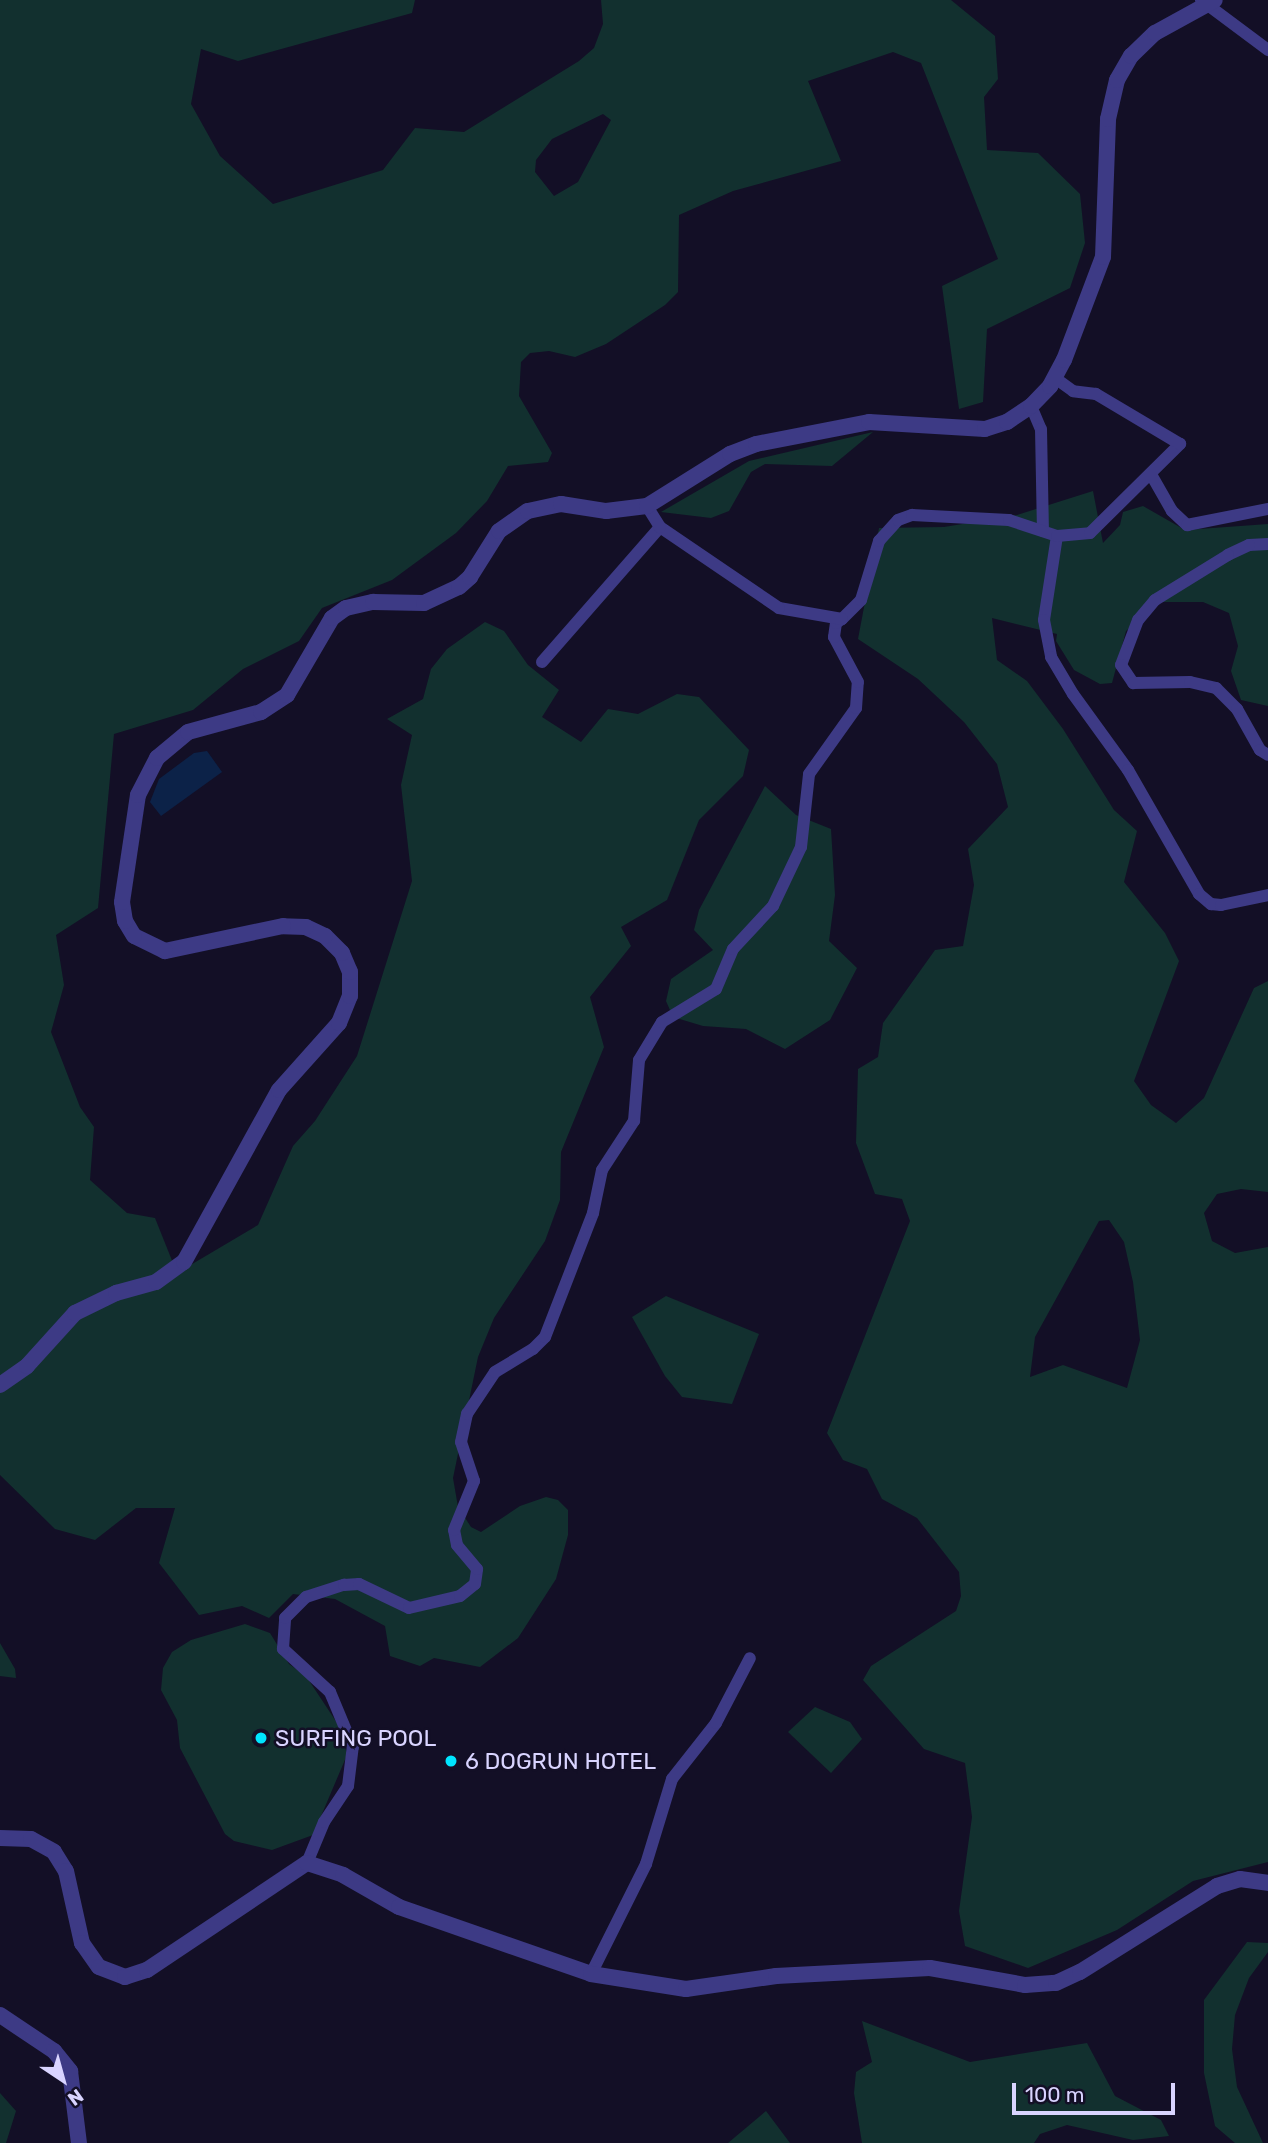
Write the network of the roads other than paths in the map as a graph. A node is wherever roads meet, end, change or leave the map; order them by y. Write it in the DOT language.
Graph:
graph roads {
  1 [pos="1207,2"];
  2 [pos="1268,50"];
  3 [pos="1055,378"];
  4 [pos="1031,406"];
  5 [pos="1152,476"];
  6 [pos="647,506"];
  7 [pos="1268,509"];
  8 [pos="660,527"];
  9 [pos="1043,531"];
  10 [pos="1056,536"];
  11 [pos="1268,544"];
  12 [pos="842,619"];
  13 [pos="542,662"];
  14 [pos="1268,755"];
  15 [pos="1268,895"];
  16 [pos="0,1385"];
  17 [pos="750,1658"];
  18 [pos="0,1838"];
  19 [pos="307,1863"];
  20 [pos="1268,1883"];
  21 [pos="591,1975"];
  22 [pos="0,2015"];
  23 [pos="79,2143"];
  1 -- 2 [label="street"];
  1 -- 3 [label="street"];
  3 -- 4 [label="street"];
  3 -- 5 [label="street"];
  4 -- 6 [label="street"];
  4 -- 9 [label="street"];
  5 -- 7 [label="street"];
  5 -- 10 [label="street"];
  6 -- 8 [label="street"];
  6 -- 16 [label="street"];
  8 -- 12 [label="street"];
  8 -- 13 [label="street"];
  9 -- 10 [label="street"];
  9 -- 12 [label="street"];
  10 -- 15 [label="street"];
  11 -- 14 [label="street"];
  12 -- 19 [label="street"];
  17 -- 21 [label="street"];
  18 -- 19 [label="street"];
  19 -- 21 [label="street"];
  20 -- 21 [label="street"];
  22 -- 23 [label="street"];
}
